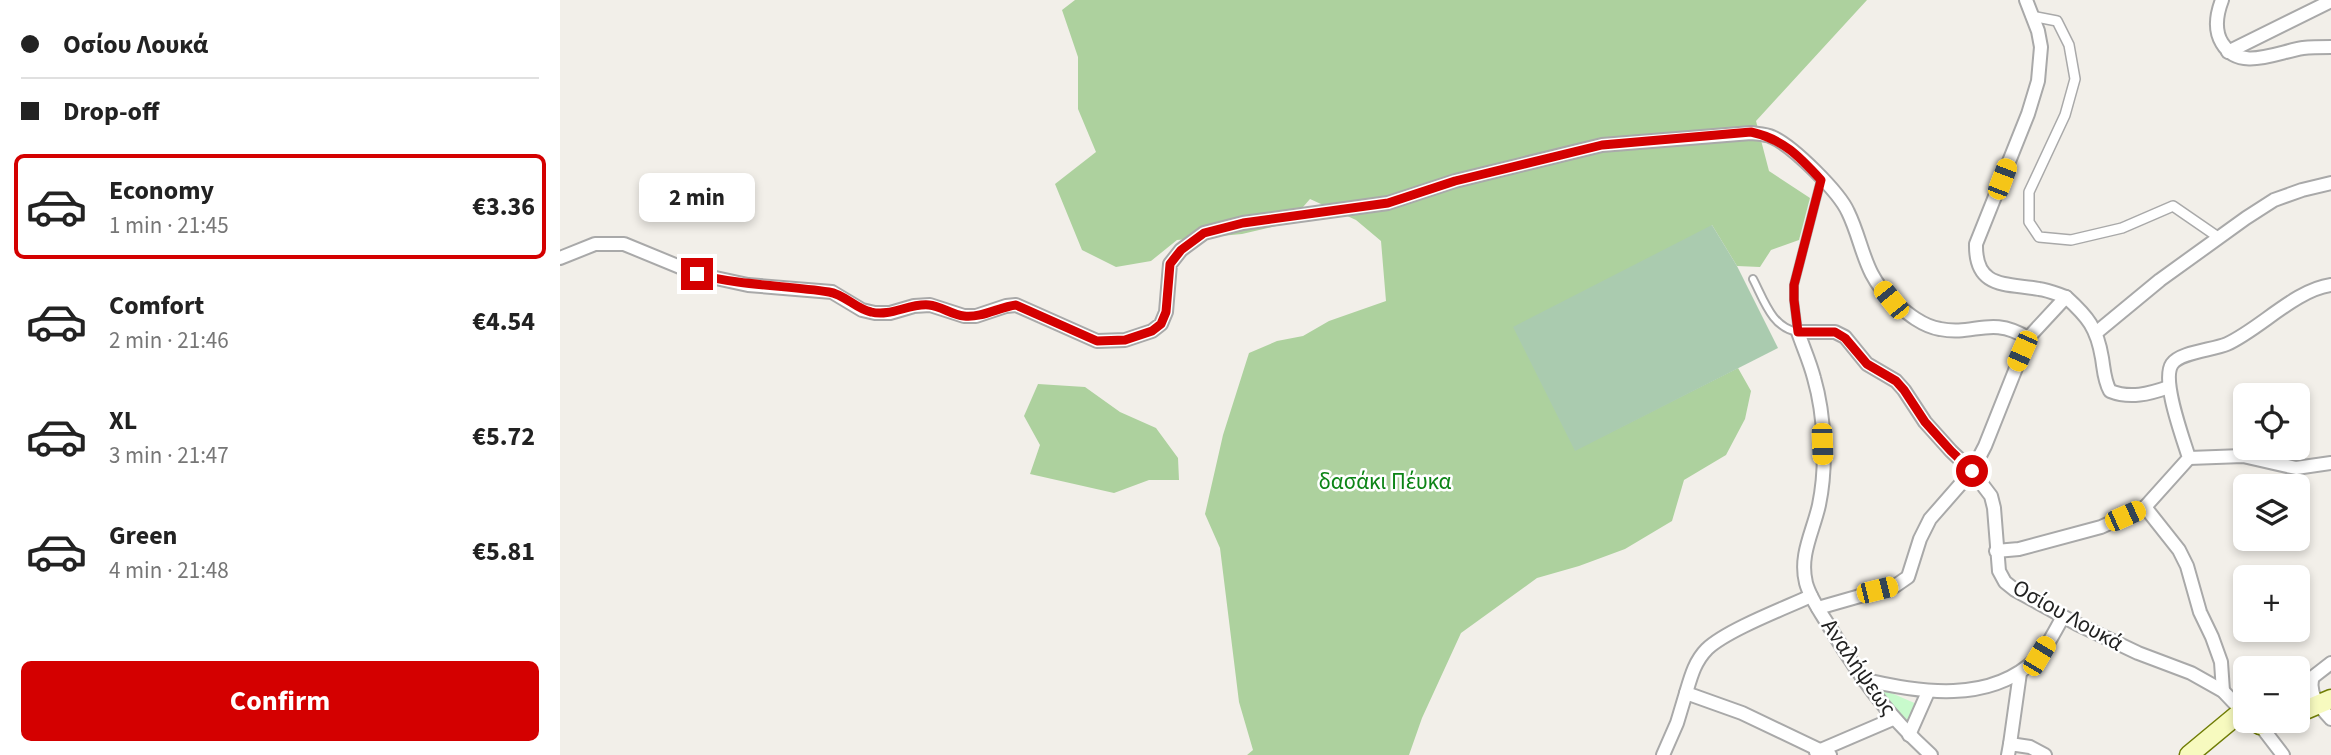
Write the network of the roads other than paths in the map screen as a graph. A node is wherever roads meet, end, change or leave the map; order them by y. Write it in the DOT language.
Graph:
graph roads {
  1 [pos="2026,0"];
  2 [pos="2222,0"];
  3 [pos="2331,1"];
  4 [pos="2032,16"];
  5 [pos="2331,47"];
  6 [pos="2228,52"];
  7 [pos="1821,180"];
  8 [pos="2331,183"];
  9 [pos="2218,237"];
  10 [pos="560,258"];
  11 [pos="1753,279"];
  12 [pos="2331,285"];
  13 [pos="2066,297"];
  14 [pos="1798,332"];
  15 [pos="2097,332"];
  16 [pos="2028,338"];
  17 [pos="2169,387"];
  18 [pos="2189,458"];
  19 [pos="2331,463"];
  20 [pos="1972,471"];
  21 [pos="2145,507"];
  22 [pos="1996,551"];
  23 [pos="1815,602"];
  24 [pos="2063,617"];
  25 [pos="2331,663"];
  26 [pos="2020,673"];
  27 [pos="1862,679"];
  28 [pos="2223,691"];
  29 [pos="1928,692"];
  30 [pos="1686,693"];
  31 [pos="2233,699"];
  32 [pos="2327,708"];
  33 [pos="1893,719"];
  34 [pos="2233,730"];
  35 [pos="2266,733"];
  36 [pos="1909,735"];
  37 [pos="2009,749"];
  38 [pos="1820,753"];
  39 [pos="1663,755"];
  40 [pos="1931,755"];
  41 [pos="2045,755"];
  42 [pos="2189,755"];
  43 [pos="2283,755"];
  1 -- 4 [label="street"];
  2 -- 6 [label="street"];
  3 -- 6 [label="street"];
  4 -- 9 [label="street"];
  4 -- 13 [label="street"];
  5 -- 6 [label="street"];
  7 -- 10 [label="street"];
  7 -- 14 [label="lane"];
  7 -- 16 [label="street"];
  8 -- 9 [label="street"];
  9 -- 15 [label="street"];
  11 -- 14 [label="lane"];
  12 -- 17 [label="street"];
  13 -- 15 [label="street"];
  13 -- 16 [label="street, Αναλήψεως"];
  14 -- 20 [label="street, Οσίου Λουκά"];
  14 -- 23 [label="street"];
  15 -- 17 [label="street"];
  16 -- 20 [label="street, Αναλήψεως"];
  17 -- 18 [label="street"];
  18 -- 19 [label="street"];
  18 -- 21 [label="street"];
  20 -- 22 [label="street, Οσίου Λουκά"];
  20 -- 23 [label="street, Αναλήψεως"];
  21 -- 22 [label="street"];
  21 -- 28 [label="street"];
  22 -- 24 [label="street, Οσίου Λουκά"];
  23 -- 27 [label="street, Αναλήψεως"];
  23 -- 30 [label="street"];
  24 -- 26 [label="street"];
  24 -- 28 [label="street, Οσίου Λουκά"];
  25 -- 32 [label="street"];
  26 -- 29 [label="street"];
  26 -- 37 [label="street"];
  27 -- 29 [label="street"];
  27 -- 33 [label="street, Αναλήψεως"];
  28 -- 31 [label="street, Οσίου Λουκά"];
  29 -- 36 [label="street"];
  30 -- 38 [label="street"];
  30 -- 39 [label="street"];
  33 -- 36 [label="street, Αναλήψεως"];
  33 -- 38 [label="street"];
  34 -- 42 [label="main road"];
  35 -- 43 [label="street, Οσίου Λουκά"];
  36 -- 40 [label="street, Αναλήψεως"];
  37 -- 41 [label="street"];
}
